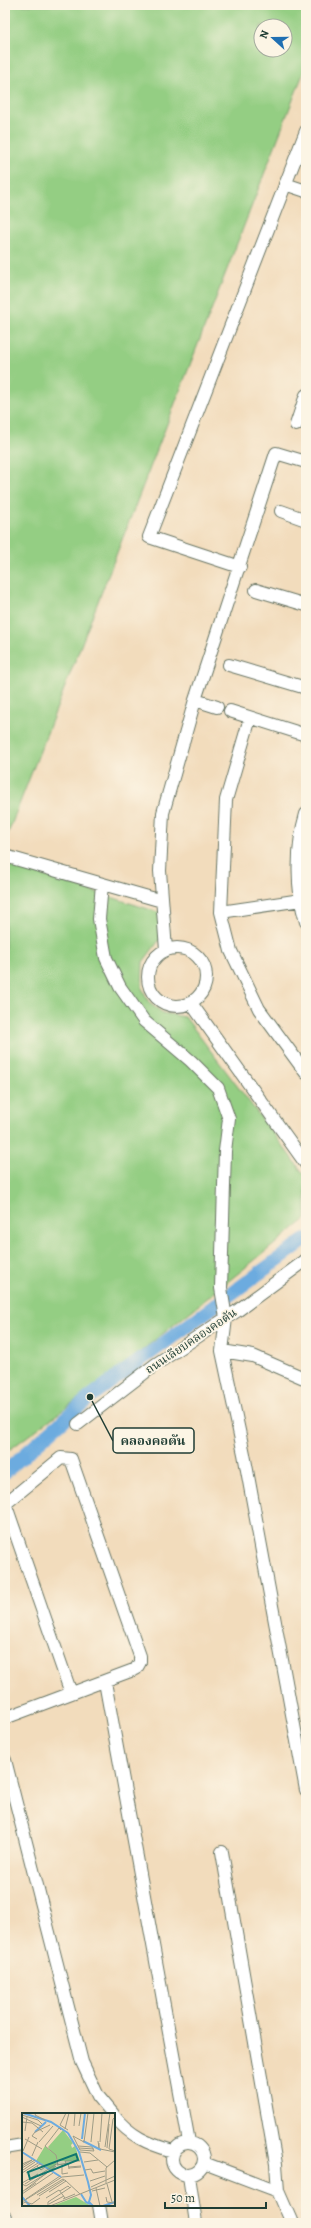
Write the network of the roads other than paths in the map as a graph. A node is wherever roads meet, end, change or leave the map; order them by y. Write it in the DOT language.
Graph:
graph roads {
  1 [pos="306,131"];
  2 [pos="285,184"];
  3 [pos="306,191"];
  4 [pos="306,395"];
  5 [pos="296,425"];
  6 [pos="306,462"];
  7 [pos="281,512"];
  8 [pos="306,520"];
  9 [pos="240,568"];
  10 [pos="256,590"];
  11 [pos="306,605"];
  12 [pos="229,665"];
  13 [pos="306,688"];
  14 [pos="195,700"];
  15 [pos="217,707"];
  16 [pos="230,711"];
  17 [pos="250,718"];
  18 [pos="306,736"];
  19 [pos="305,821"];
  20 [pos="5,856"];
  21 [pos="102,884"];
  22 [pos="301,900"];
  23 [pos="162,901"];
  24 [pos="221,912"];
  25 [pos="306,922"];
  26 [pos="166,950"];
  27 [pos="190,1003"];
  28 [pos="306,1073"];
  29 [pos="306,1164"];
  30 [pos="306,1260"];
  31 [pos="224,1313"];
  32 [pos="222,1350"];
  33 [pos="306,1379"];
  34 [pos="78,1424"];
  35 [pos="5,1503"];
  36 [pos="104,1682"];
  37 [pos="71,1693"];
  38 [pos="5,1718"];
  39 [pos="5,1760"];
  40 [pos="306,1790"];
  41 [pos="222,1852"];
  42 [pos="111,2113"];
  43 [pos="118,2127"];
  44 [pos="189,2142"];
  45 [pos="22,2145"];
  46 [pos="5,2148"];
  47 [pos="173,2151"];
  48 [pos="204,2163"];
  49 [pos="189,2176"];
  50 [pos="278,2191"];
  51 [pos="99,2206"];
  52 [pos="5,2217"];
  53 [pos="6,2223"];
  54 [pos="102,2223"];
  55 [pos="196,2223"];
  56 [pos="292,2223"];
  1 -- 2 [label="street"];
  2 -- 3 [label="street"];
  2 -- 9 [label="street"];
  4 -- 5 [label="street"];
  6 -- 9 [label="street"];
  7 -- 8 [label="street"];
  9 -- 14 [label="street"];
  10 -- 11 [label="street"];
  12 -- 13 [label="street"];
  14 -- 15 [label="street"];
  14 -- 23 [label="street"];
  16 -- 17 [label="street"];
  17 -- 18 [label="street"];
  17 -- 24 [label="street"];
  19 -- 22 [label="street"];
  20 -- 21 [label="street"];
  21 -- 23 [label="street"];
  21 -- 31 [label="street"];
  22 -- 24 [label="street"];
  22 -- 25 [label="street"];
  23 -- 26 [label="street"];
  24 -- 28 [label="street"];
  26 -- 27 [label="street"];
  26 -- 27 [label="street"];
  27 -- 29 [label="street"];
  30 -- 31 [label="street, ถนนเลียบคลองคอตัน"];
  31 -- 32 [label="street"];
  31 -- 34 [label="street, ถนนเลียบคลองคอตัน"];
  32 -- 33 [label="street"];
  32 -- 40 [label="street"];
  35 -- 36 [label="street"];
  35 -- 37 [label="street"];
  36 -- 37 [label="street"];
  36 -- 44 [label="street"];
  37 -- 38 [label="street"];
  39 -- 42 [label="street"];
  41 -- 50 [label="street"];
  43 -- 47 [label="street"];
  44 -- 47 [label="street"];
  44 -- 48 [label="street"];
  45 -- 46 [label="street"];
  47 -- 49 [label="street"];
  48 -- 49 [label="street"];
  48 -- 50 [label="street"];
  49 -- 55 [label="street"];
  50 -- 56 [label="street"];
  51 -- 54 [label="street"];
  52 -- 53 [label="street"];
}
